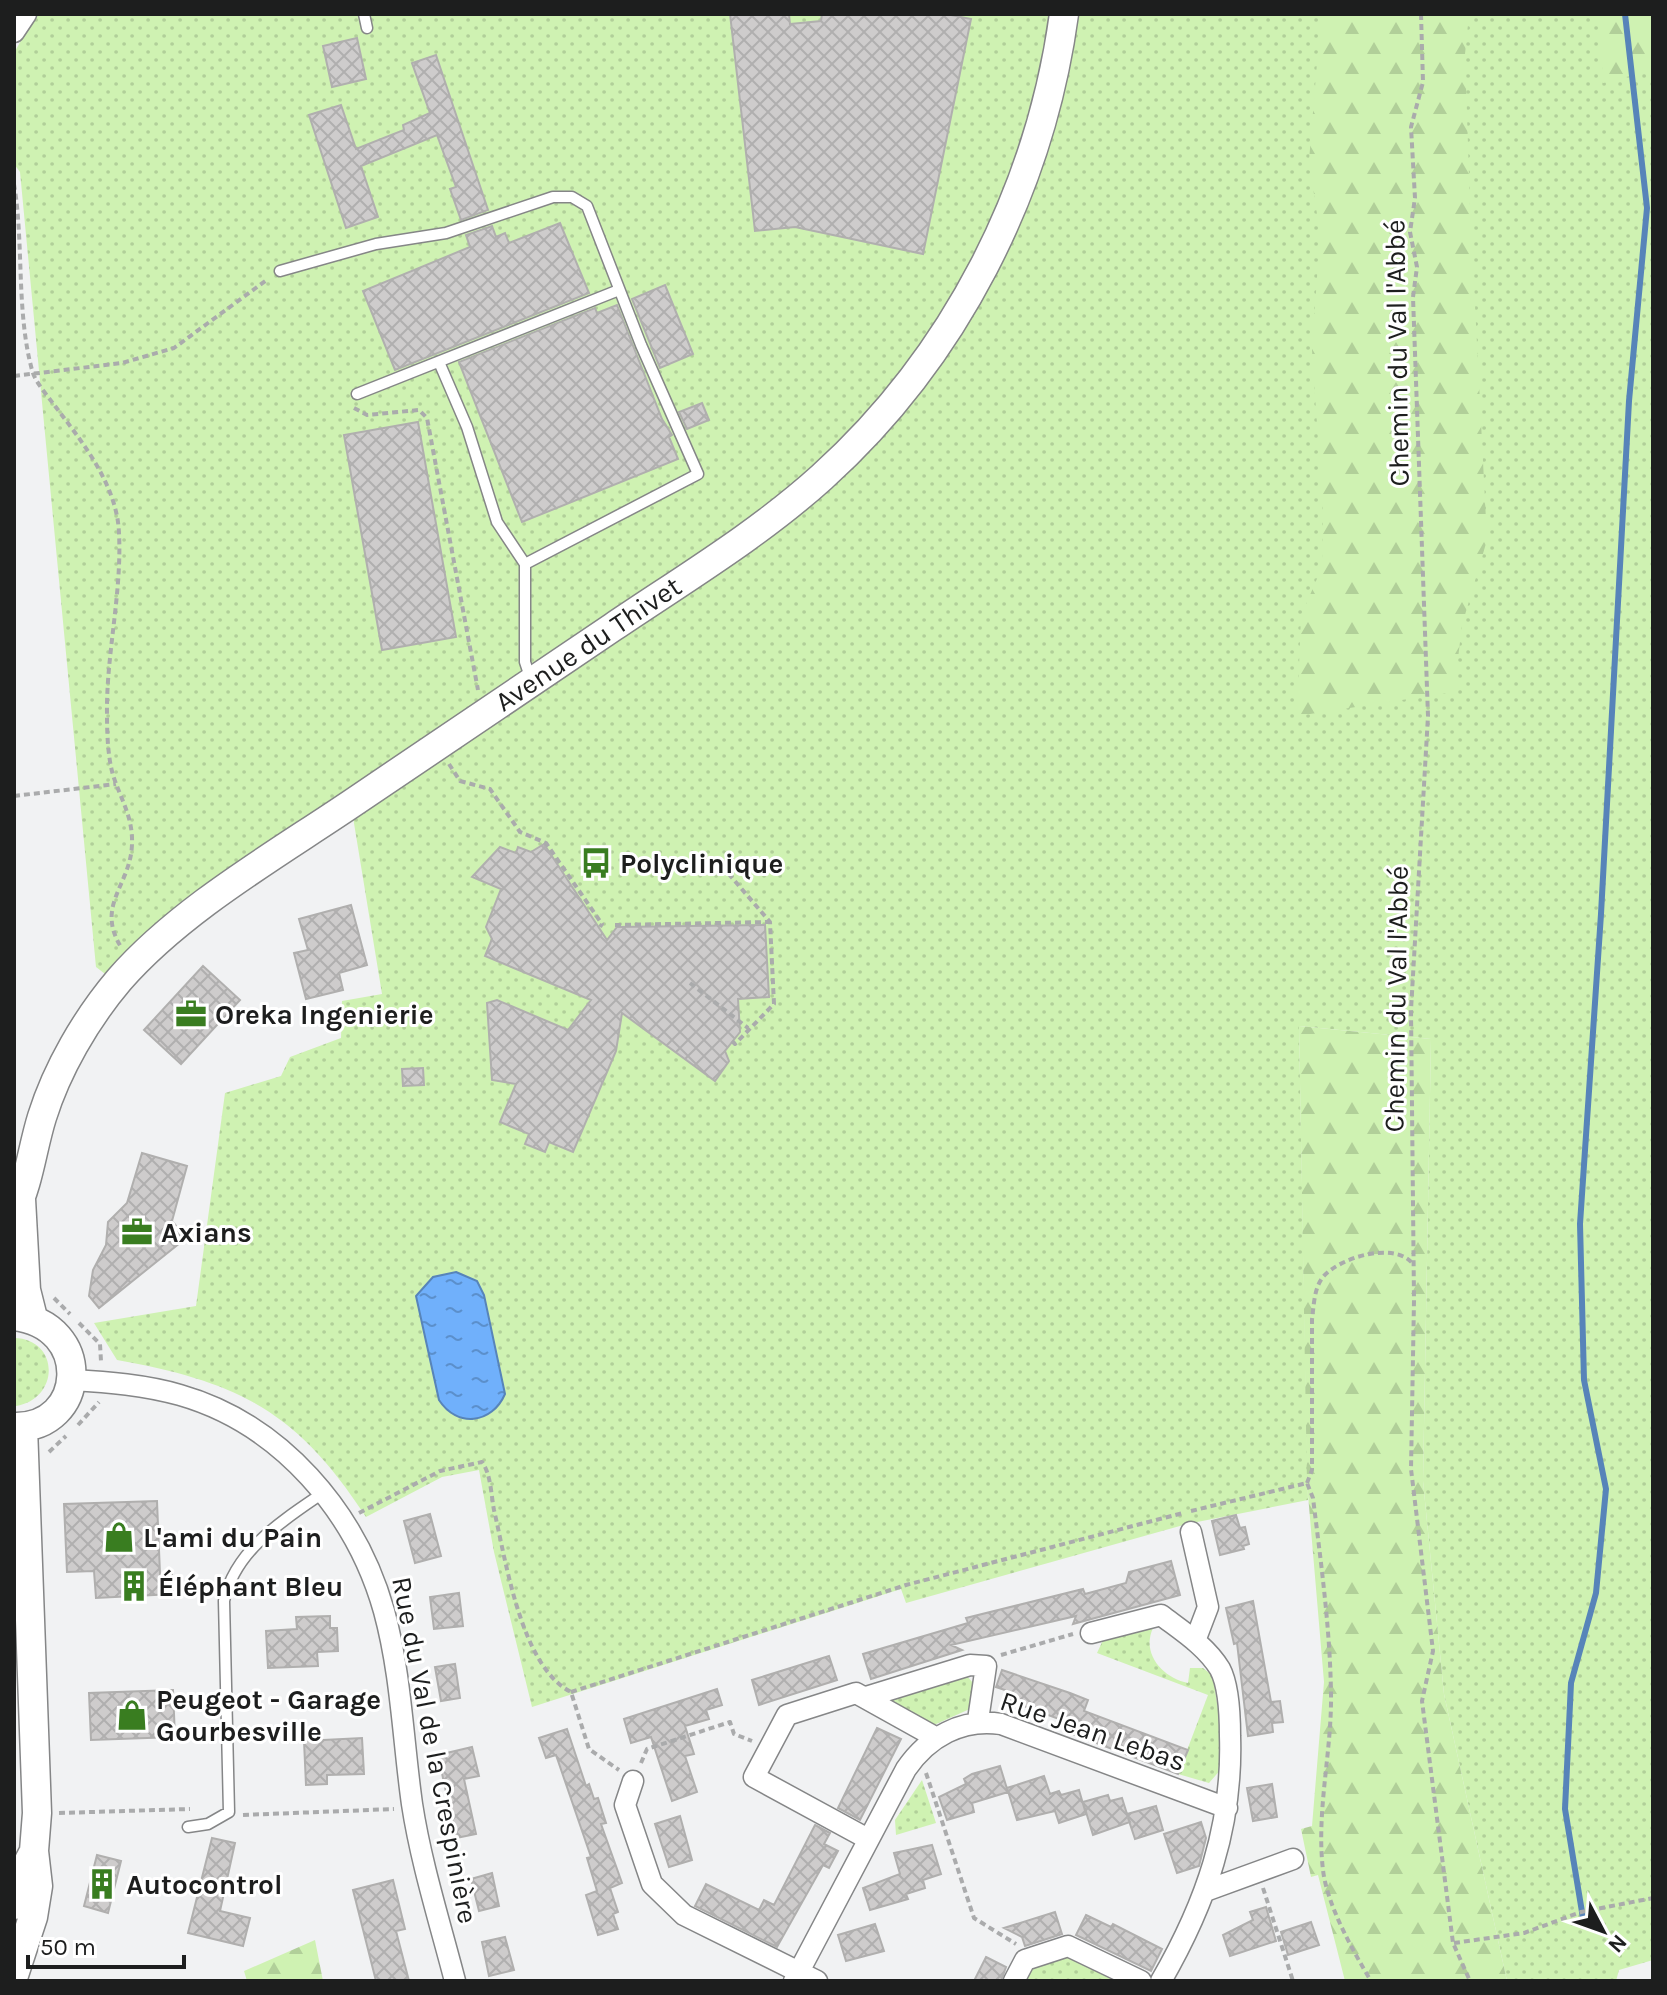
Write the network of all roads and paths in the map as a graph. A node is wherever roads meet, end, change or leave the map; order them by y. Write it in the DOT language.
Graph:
graph roads {
  1 [pos="26,14"];
  2 [pos="364,14"];
  3 [pos="1064,14"];
  4 [pos="1421,14"];
  5 [pos="367,28"];
  6 [pos="14,32"];
  7 [pos="14,184"];
  8 [pos="280,271"];
  9 [pos="619,290"];
  10 [pos="439,362"];
  11 [pos="32,373"];
  12 [pos="14,376"];
  13 [pos="357,394"];
  14 [pos="525,564"];
  15 [pos="532,681"];
  16 [pos="483,716"];
  17 [pos="447,762"];
  18 [pos="116,784"];
  19 [pos="14,796"];
  20 [pos="722,866"];
  21 [pos="770,922"];
  22 [pos="615,925"];
  23 [pos="600,927"];
  24 [pos="134,965"];
  25 [pos="690,983"];
  26 [pos="748,1028"];
  27 [pos="732,1041"];
  28 [pos="18,1206"];
  29 [pos="1414,1264"];
  30 [pos="43,1287"];
  31 [pos="24,1317"];
  32 [pos="72,1380"];
  33 [pos="100,1382"];
  34 [pos="18,1427"];
  35 [pos="45,1458"];
  36 [pos="1307,1483"];
  37 [pos="323,1493"];
  38 [pos="344,1521"];
  39 [pos="1191,1532"];
  40 [pos="1091,1633"];
  41 [pos="1195,1641"];
  42 [pos="986,1666"];
  43 [pos="866,1697"];
  44 [pos="978,1720"];
  45 [pos="935,1737"];
  46 [pos="770,1748"];
  47 [pos="919,1751"];
  48 [pos="633,1781"];
  49 [pos="57,1798"];
  50 [pos="1227,1808"];
  51 [pos="57,1827"];
  52 [pos="188,1827"];
  53 [pos="868,1839"];
  54 [pos="34,1851"];
  55 [pos="1293,1859"];
  56 [pos="1257,1872"];
  57 [pos="1208,1890"];
  58 [pos="1653,1898"];
  59 [pos="14,1905"];
  60 [pos="1453,1943"];
  61 [pos="1025,1960"];
  62 [pos="14,1975"];
  63 [pos="802,1979"];
  64 [pos="455,1981"];
  65 [pos="1014,1981"];
  66 [pos="1141,1981"];
  67 [pos="1161,1981"];
  68 [pos="1293,1981"];
  69 [pos="1470,1981"];
  1 -- 6 [label="street"];
  2 -- 5 [label="lane"];
  3 -- 15 [label="main road, Avenue du Thivet"];
  4 -- 29 [label="path, Chemin du Val l'Abbé"];
  7 -- 11 [label="path"];
  8 -- 9 [label="lane"];
  8 -- 11 [label="path"];
  9 -- 10 [label="lane"];
  9 -- 14 [label="lane"];
  10 -- 13 [label="lane"];
  10 -- 14 [label="lane"];
  11 -- 12 [label="path"];
  11 -- 18 [label="path"];
  13 -- 16 [label="path"];
  14 -- 15 [label="lane"];
  15 -- 16 [label="main road, Avenue du Thivet"];
  16 -- 24 [label="main road, Avenue du Thivet"];
  17 -- 23 [label="path"];
  18 -- 19 [label="path"];
  18 -- 24 [label="path"];
  20 -- 21 [label="path"];
  21 -- 22 [label="path"];
  21 -- 26 [label="path"];
  24 -- 28 [label="main road, Avenue du Thivet"];
  25 -- 26 [label="path"];
  26 -- 27 [label="path"];
  28 -- 31 [label="main road, Avenue du Thivet"];
  29 -- 36 [label="path"];
  29 -- 60 [label="path, Chemin du Val l'Abbé"];
  30 -- 33 [label="path"];
  31 -- 32 [label="main road"];
  32 -- 33 [label="street, Rue du Val de la Crespinière"];
  32 -- 34 [label="main road"];
  33 -- 35 [label="path"];
  33 -- 37 [label="street, Rue du Val de la Crespinière"];
  34 -- 54 [label="main road"];
  37 -- 38 [label="street, Rue du Val de la Crespinière"];
  37 -- 52 [label="lane"];
  38 -- 48 [label="path"];
  38 -- 64 [label="street, Rue du Val de la Crespinière"];
  39 -- 41 [label="street"];
  40 -- 41 [label="street"];
  40 -- 42 [label="path"];
  41 -- 50 [label="street"];
  42 -- 43 [label="street"];
  42 -- 44 [label="street"];
  43 -- 45 [label="street"];
  43 -- 46 [label="street"];
  44 -- 45 [label="street, Rue Jean Lebas"];
  44 -- 50 [label="street, Rue Jean Lebas"];
  45 -- 47 [label="street, Rue Jean Lebas"];
  46 -- 48 [label="path"];
  46 -- 53 [label="street"];
  47 -- 53 [label="street, Rue Jean Lebas"];
  47 -- 61 [label="path"];
  48 -- 63 [label="street"];
  49 -- 51 [label="path"];
  50 -- 57 [label="street"];
  53 -- 63 [label="street, Rue Jean Lebas"];
  54 -- 59 [label="main road"];
  54 -- 62 [label="main road"];
  55 -- 56 [label="street"];
  56 -- 57 [label="street"];
  56 -- 68 [label="path"];
  57 -- 67 [label="street"];
  58 -- 60 [label="path"];
  60 -- 69 [label="path, Chemin du Val l'Abbé"];
  61 -- 65 [label="street"];
  61 -- 66 [label="street"];
}
